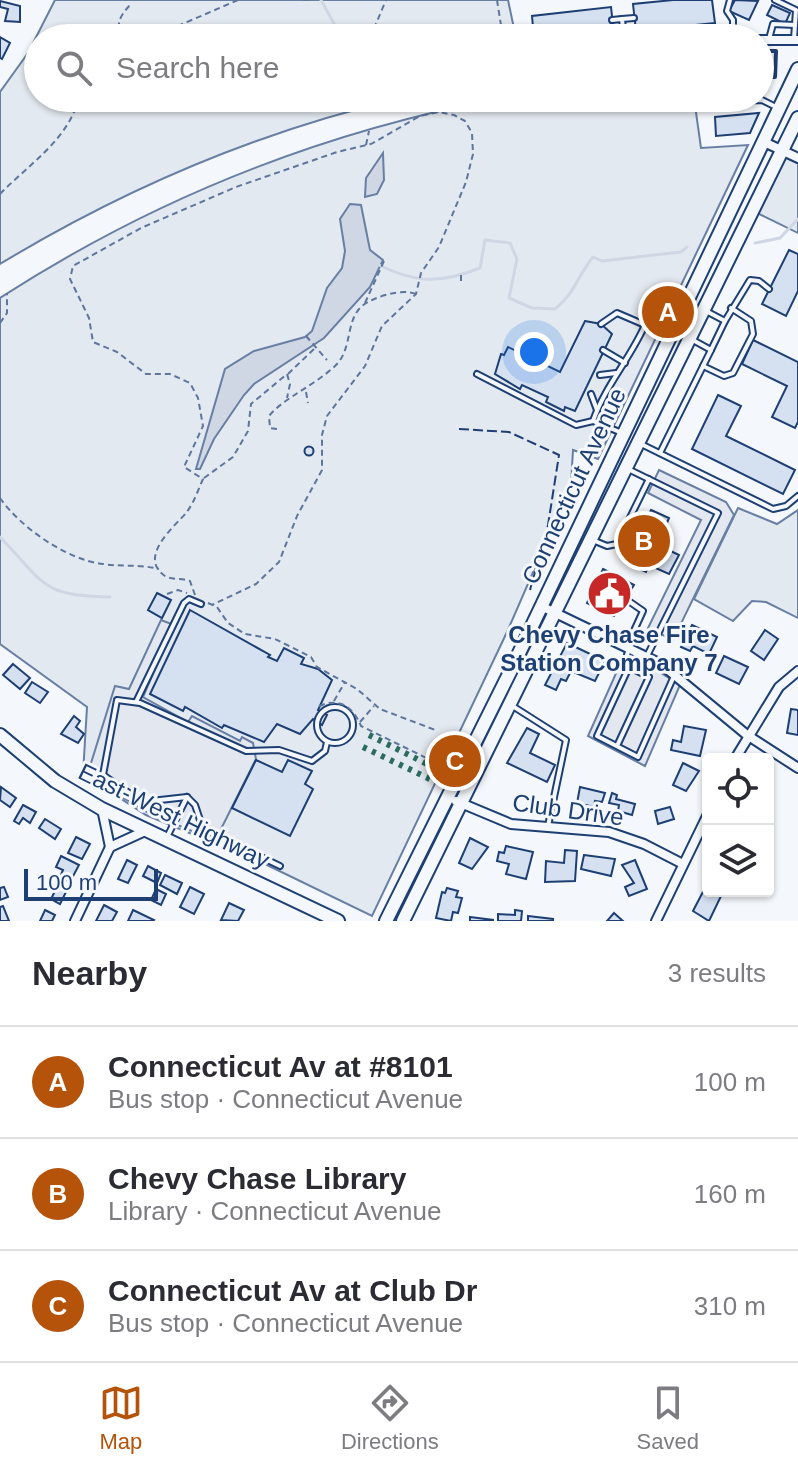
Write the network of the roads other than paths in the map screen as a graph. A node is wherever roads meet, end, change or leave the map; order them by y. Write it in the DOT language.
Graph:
graph roads {
  1 [pos="730,0"];
  2 [pos="775,0"];
  3 [pos="783,2"];
  4 [pos="634,18"];
  5 [pos="622,19"];
  6 [pos="612,20"];
  7 [pos="623,24"];
  8 [pos="733,24"];
  9 [pos="774,24"];
  10 [pos="795,25"];
  11 [pos="774,39"];
  12 [pos="796,40"];
  13 [pos="798,69"];
  14 [pos="774,105"];
  15 [pos="780,108"];
  16 [pos="798,118"];
  17 [pos="764,142"];
  18 [pos="782,151"];
  19 [pos="798,158"];
  20 [pos="769,289"];
  21 [pos="731,308"];
  22 [pos="704,310"];
  23 [pos="725,321"];
  24 [pos="601,324"];
  25 [pos="645,325"];
  26 [pos="669,337"];
  27 [pos="689,338"];
  28 [pos="603,350"];
  29 [pos="711,350"];
  30 [pos="625,363"];
  31 [pos="703,366"];
  32 [pos="616,373"];
  33 [pos="477,374"];
  34 [pos="600,375"];
  35 [pos="591,394"];
  36 [pos="597,410"];
  37 [pos="593,421"];
  38 [pos="622,433"];
  39 [pos="637,442"];
  40 [pos="660,453"];
  41 [pos="624,467"];
  42 [pos="649,479"];
  43 [pos="798,496"];
  44 [pos="589,538"];
  45 [pos="565,572"];
  46 [pos="630,602"];
  47 [pos="201,604"];
  48 [pos="547,609"];
  49 [pos="628,647"];
  50 [pos="647,656"];
  51 [pos="629,667"];
  52 [pos="798,671"];
  53 [pos="675,674"];
  54 [pos="136,703"];
  55 [pos="510,704"];
  56 [pos="0,735"];
  57 [pos="747,735"];
  58 [pos="327,742"];
  59 [pos="617,746"];
  60 [pos="738,753"];
  61 [pos="798,768"];
  62 [pos="187,797"];
  63 [pos="447,797"];
  64 [pos="460,803"];
  65 [pos="102,809"];
  66 [pos="702,825"];
  67 [pos="548,826"];
  68 [pos="145,831"];
  69 [pos="165,840"];
  70 [pos="110,847"];
  71 [pos="683,864"];
  72 [pos="280,866"];
  73 [pos="406,918"];
  74 [pos="334,920"];
  75 [pos="75,921"];
  76 [pos="386,921"];
  77 [pos="656,921"];
  1 -- 8 [label="lane"];
  2 -- 3 [label="lane"];
  3 -- 10 [label="lane"];
  4 -- 5 [label="lane"];
  5 -- 6 [label="lane"];
  5 -- 7 [label="lane"];
  9 -- 10 [label="lane"];
  10 -- 12 [label="lane"];
  11 -- 12 [label="street"];
  13 -- 15 [label="main road, Connecticut Avenue"];
  14 -- 15 [label="lane"];
  15 -- 17 [label="main road, Connecticut Avenue"];
  16 -- 18 [label="main road, Connecticut Avenue"];
  17 -- 18 [label="street"];
  17 -- 26 [label="main road, Connecticut Avenue"];
  18 -- 19 [label="street"];
  18 -- 22 [label="main road, Connecticut Avenue"];
  20 -- 21 [label="lane"];
  21 -- 23 [label="lane"];
  21 -- 31 [label="lane"];
  22 -- 23 [label="lane"];
  22 -- 27 [label="main road, Connecticut Avenue"];
  23 -- 29 [label="lane"];
  24 -- 25 [label="lane"];
  25 -- 26 [label="lane"];
  25 -- 30 [label="lane"];
  26 -- 38 [label="main road, Connecticut Avenue"];
  27 -- 29 [label="lane"];
  27 -- 39 [label="main road, Connecticut Avenue"];
  28 -- 30 [label="lane"];
  29 -- 31 [label="lane"];
  30 -- 32 [label="lane"];
  31 -- 40 [label="lane"];
  32 -- 34 [label="lane"];
  32 -- 36 [label="lane"];
  33 -- 37 [label="lane"];
  35 -- 36 [label="lane"];
  36 -- 37 [label="lane"];
  37 -- 38 [label="lane"];
  38 -- 45 [label="main road, Connecticut Avenue"];
  39 -- 40 [label="lane"];
  39 -- 41 [label="main road, Connecticut Avenue"];
  40 -- 43 [label="lane"];
  41 -- 42 [label="lane"];
  41 -- 44 [label="main road, Connecticut Avenue"];
  42 -- 44 [label="lane"];
  42 -- 50 [label="lane"];
  44 -- 45 [label="main road, Connecticut Avenue"];
  45 -- 48 [label="main road, Connecticut Avenue"];
  46 -- 49 [label="lane"];
  47 -- 54 [label="lane"];
  48 -- 49 [label="street"];
  48 -- 55 [label="main road, Connecticut Avenue"];
  48 -- 63 [label="main road, Connecticut Avenue"];
  49 -- 50 [label="street"];
  49 -- 51 [label="lane"];
  50 -- 53 [label="street"];
  51 -- 59 [label="lane"];
  51 -- 59 [label="lane"];
  52 -- 57 [label="street"];
  53 -- 57 [label="street"];
  53 -- 59 [label="lane"];
  54 -- 58 [label="lane"];
  54 -- 62 [label="lane"];
  55 -- 64 [label="main road, Connecticut Avenue"];
  55 -- 67 [label="lane"];
  56 -- 65 [label="main road, East-West Highway"];
  57 -- 60 [label="street"];
  57 -- 61 [label="street"];
  58 -- 58 [label="lane"];
  62 -- 69 [label="lane"];
  62 -- 72 [label="lane"];
  63 -- 64 [label="street, Club Drive"];
  63 -- 76 [label="main road, Connecticut Avenue"];
  64 -- 67 [label="street, Club Drive"];
  64 -- 73 [label="main road, Connecticut Avenue"];
  65 -- 68 [label="main road, East-West Highway"];
  65 -- 70 [label="street"];
  66 -- 71 [label="street"];
  67 -- 71 [label="street, Club Drive"];
  68 -- 69 [label="main road, East-West Highway"];
  68 -- 70 [label="street"];
  69 -- 74 [label="main road, East-West Highway"];
  70 -- 75 [label="street"];
  71 -- 77 [label="street"];
}
